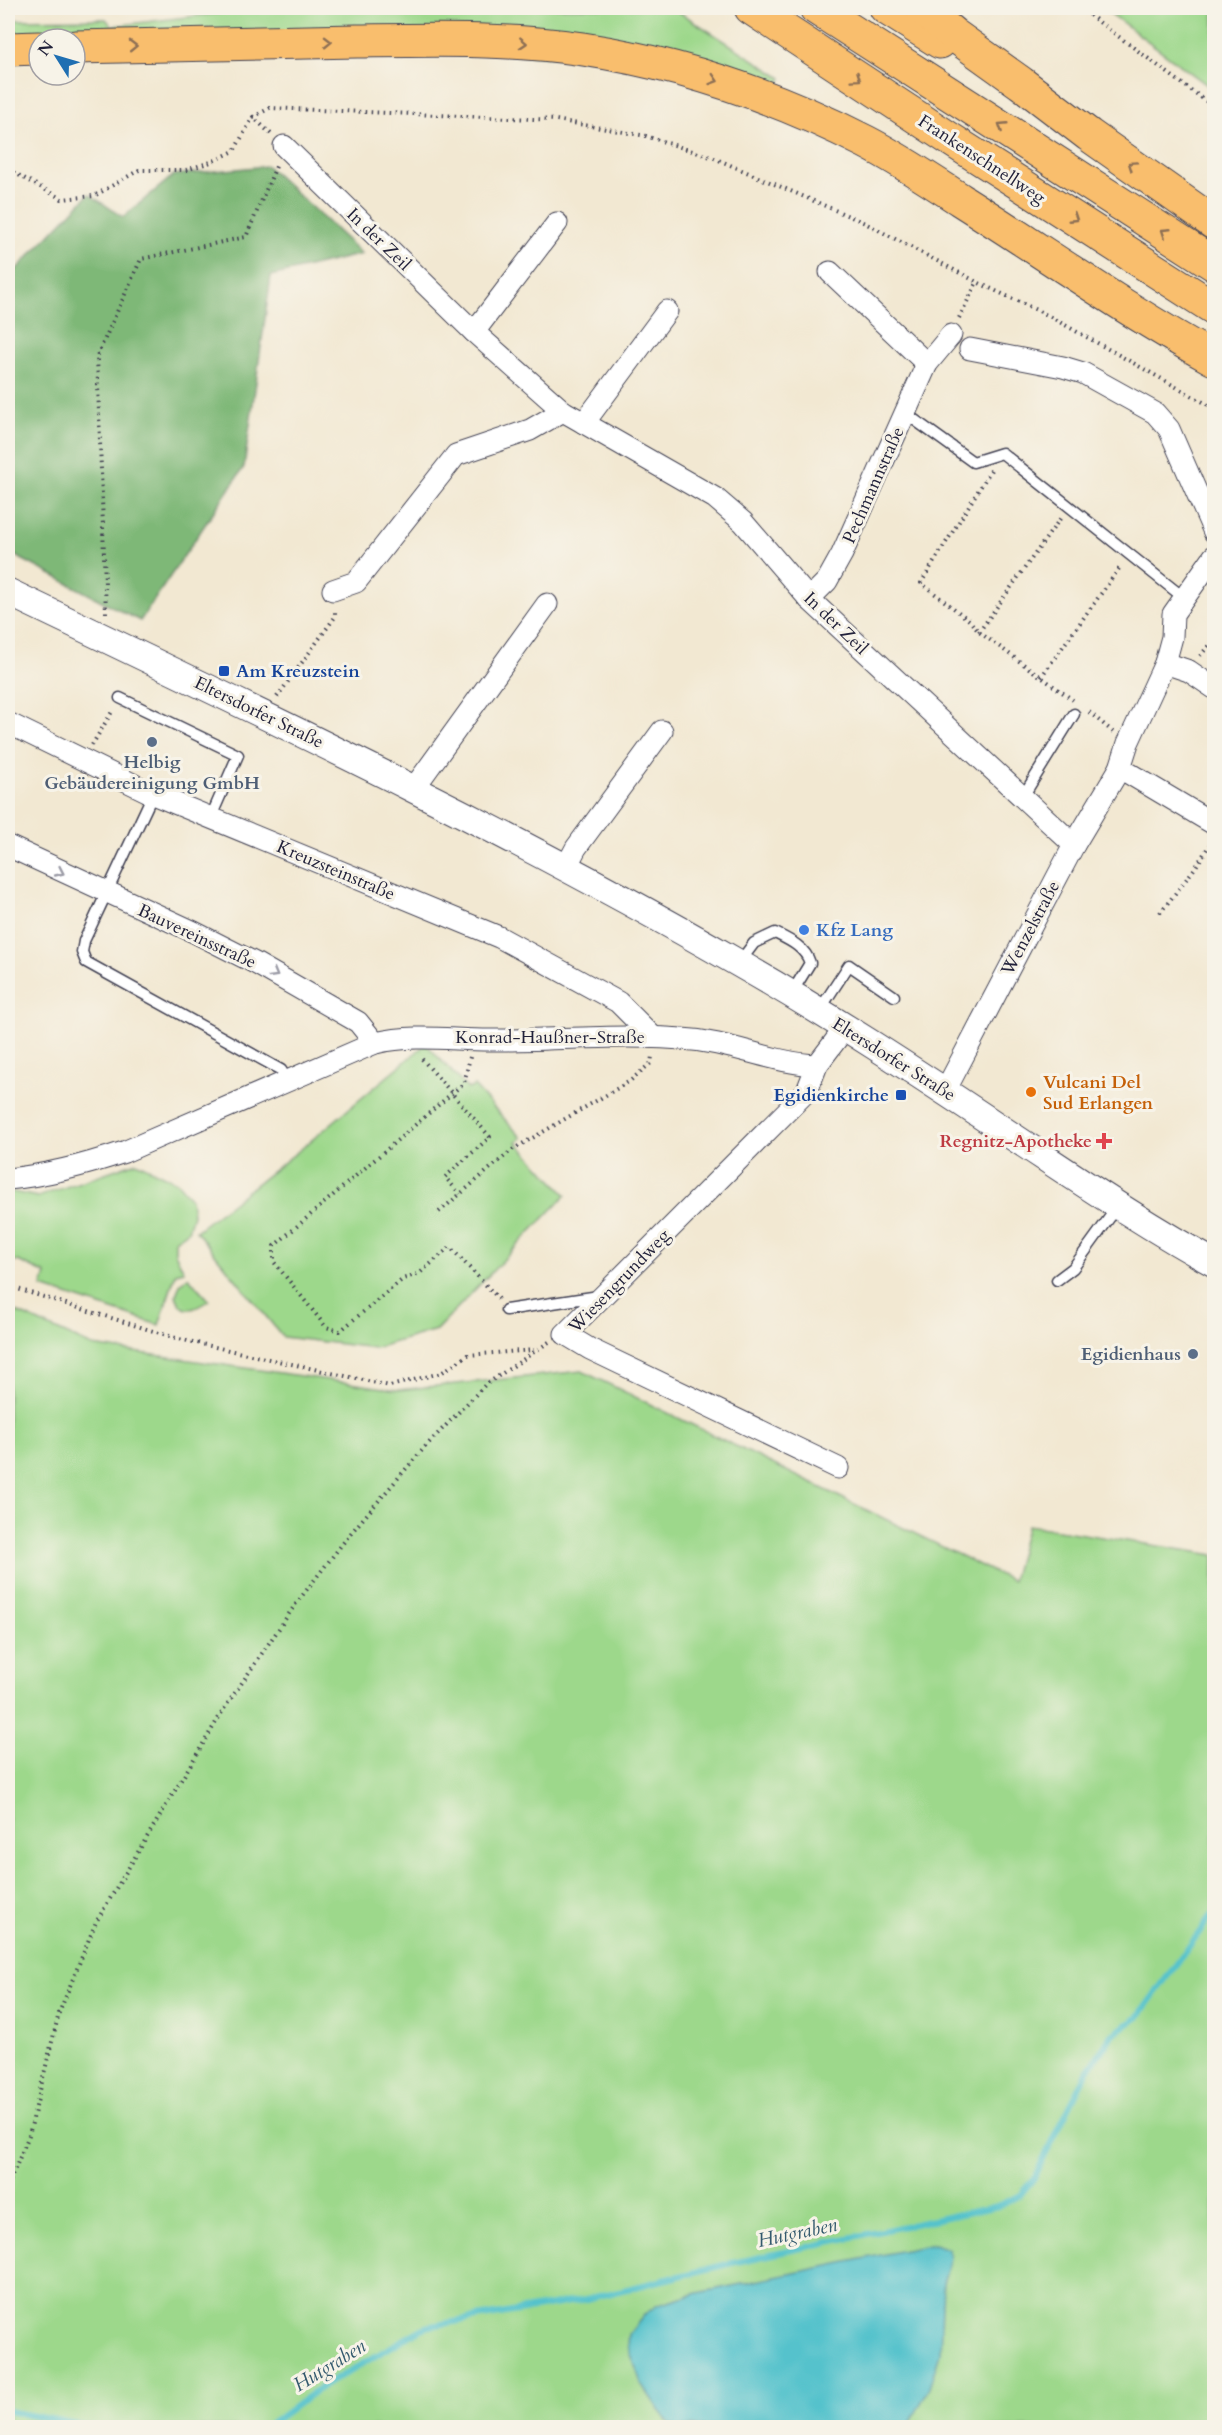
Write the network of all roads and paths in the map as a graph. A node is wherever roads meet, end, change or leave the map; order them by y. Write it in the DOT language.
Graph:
graph roads {
  1 [pos="751,8"];
  2 [pos="816,8"];
  3 [pos="886,8"];
  4 [pos="922,8"];
  5 [pos="1080,8"];
  6 [pos="87,47"];
  7 [pos="27,48"];
  8 [pos="8,49"];
  9 [pos="1215,106"];
  10 [pos="253,117"];
  11 [pos="1089,135"];
  12 [pos="284,146"];
  13 [pos="8,171"];
  14 [pos="1215,223"];
  15 [pos="557,224"];
  16 [pos="1215,264"];
  17 [pos="830,272"];
  18 [pos="977,282"];
  19 [pos="1215,308"];
  20 [pos="667,311"];
  21 [pos="474,332"];
  22 [pos="951,335"];
  23 [pos="970,350"];
  24 [pos="1215,359"];
  25 [pos="927,364"];
  26 [pos="1215,408"];
  27 [pos="563,411"];
  28 [pos="905,413"];
  29 [pos="584,423"];
  30 [pos="1002,453"];
  31 [pos="1069,505"];
  32 [pos="1215,532"];
  33 [pos="1130,553"];
  34 [pos="1215,556"];
  35 [pos="333,590"];
  36 [pos="8,592"];
  37 [pos="1183,597"];
  38 [pos="809,599"];
  39 [pos="547,604"];
  40 [pos="105,629"];
  41 [pos="980,632"];
  42 [pos="1165,663"];
  43 [pos="1041,677"];
  44 [pos="1215,688"];
  45 [pos="120,698"];
  46 [pos="1077,709"];
  47 [pos="1088,711"];
  48 [pos="264,715"];
  49 [pos="8,723"];
  50 [pos="662,731"];
  51 [pos="1128,743"];
  52 [pos="84,758"];
  53 [pos="1120,768"];
  54 [pos="414,788"];
  55 [pos="153,794"];
  56 [pos="1022,798"];
  57 [pos="211,817"];
  58 [pos="1215,824"];
  59 [pos="1215,838"];
  60 [pos="1074,845"];
  61 [pos="8,846"];
  62 [pos="566,867"];
  63 [pos="106,893"];
  64 [pos="1160,913"];
  65 [pos="739,963"];
  66 [pos="791,994"];
  67 [pos="894,996"];
  68 [pos="819,1012"];
  69 [pos="845,1028"];
  70 [pos="652,1037"];
  71 [pos="475,1039"];
  72 [pos="375,1043"];
  73 [pos="422,1059"];
  74 [pos="817,1065"];
  75 [pos="288,1081"];
  76 [pos="945,1091"];
  77 [pos="452,1094"];
  78 [pos="8,1179"];
  79 [pos="460,1194"];
  80 [pos="1118,1206"];
  81 [pos="439,1212"];
  82 [pos="1215,1263"];
  83 [pos="1057,1280"];
  84 [pos="8,1286"];
  85 [pos="602,1295"];
  86 [pos="506,1310"];
  87 [pos="565,1334"];
  88 [pos="535,1350"];
  89 [pos="838,1467"];
  90 [pos="8,2186"];
  1 -- 19 [label="highway, Frankenschnellweg, one-way"];
  16 -- 2 [label="highway, Frankenschnellweg, one-way"];
  3 -- 11 [label="highway"];
  4 -- 11 [label="highway"];
  5 -- 9 [label="path"];
  6 -- 24 [label="highway, one-way"];
  7 -- 8 [label="highway"];
  10 -- 12 [label="path"];
  10 -- 13 [label="path"];
  10 -- 18 [label="path"];
  14 -- 11 [label="highway, one-way"];
  12 -- 21 [label="street, In der Zeil"];
  12 -- 40 [label="path"];
  15 -- 21 [label="street"];
  17 -- 25 [label="street"];
  18 -- 22 [label="path"];
  18 -- 26 [label="path"];
  20 -- 29 [label="street"];
  21 -- 27 [label="street, In der Zeil"];
  22 -- 25 [label="street, Pechmannstraße"];
  23 -- 32 [label="street"];
  25 -- 28 [label="street, Pechmannstraße"];
  27 -- 29 [label="street, In der Zeil"];
  27 -- 35 [label="street"];
  28 -- 30 [label="lane"];
  28 -- 38 [label="street, Pechmannstraße"];
  29 -- 38 [label="street, In der Zeil"];
  30 -- 31 [label="lane"];
  30 -- 41 [label="path"];
  31 -- 33 [label="lane"];
  31 -- 41 [label="path"];
  33 -- 37 [label="lane"];
  33 -- 43 [label="path"];
  34 -- 37 [label="street"];
  35 -- 48 [label="path"];
  36 -- 40 [label="street, Eltersdorfer Straße"];
  37 -- 42 [label="street, Wenzelstraße"];
  38 -- 56 [label="street, In der Zeil"];
  39 -- 54 [label="street"];
  40 -- 48 [label="street, Eltersdorfer Straße"];
  41 -- 43 [label="path"];
  42 -- 44 [label="street"];
  42 -- 51 [label="street, Wenzelstraße"];
  43 -- 46 [label="path"];
  45 -- 52 [label="path"];
  45 -- 57 [label="lane"];
  46 -- 56 [label="lane"];
  47 -- 51 [label="path"];
  48 -- 54 [label="street, Eltersdorfer Straße"];
  49 -- 52 [label="street, Kreuzsteinstraße"];
  50 -- 62 [label="street"];
  51 -- 53 [label="street, Wenzelstraße"];
  52 -- 55 [label="street, Kreuzsteinstraße"];
  53 -- 58 [label="street"];
  53 -- 60 [label="street, Wenzelstraße"];
  54 -- 62 [label="street, Eltersdorfer Straße"];
  55 -- 57 [label="street, Kreuzsteinstraße"];
  55 -- 63 [label="lane"];
  56 -- 60 [label="street, In der Zeil"];
  57 -- 70 [label="street, Kreuzsteinstraße"];
  59 -- 64 [label="path"];
  60 -- 76 [label="street, Wenzelstraße"];
  61 -- 63 [label="street, Bauvereinsstraße, one-way"];
  62 -- 65 [label="street, Eltersdorfer Straße"];
  63 -- 72 [label="street, Bauvereinsstraße, one-way"];
  63 -- 75 [label="lane"];
  65 -- 66 [label="street, Eltersdorfer Straße"];
  65 -- 66 [label="lane"];
  66 -- 68 [label="street, Eltersdorfer Straße"];
  67 -- 68 [label="lane"];
  68 -- 69 [label="street, Eltersdorfer Straße"];
  69 -- 74 [label="street, Wiesengrundweg"];
  69 -- 76 [label="street, Eltersdorfer Straße"];
  70 -- 71 [label="street, Konrad-Haußner-Straße"];
  70 -- 74 [label="street, Konrad-Haußner-Straße"];
  70 -- 79 [label="path"];
  71 -- 72 [label="street, Konrad-Haußner-Straße"];
  71 -- 77 [label="path"];
  72 -- 75 [label="street, Konrad-Haußner-Straße"];
  73 -- 77 [label="path"];
  74 -- 85 [label="street, Wiesengrundweg"];
  75 -- 78 [label="street, Konrad-Haußner-Straße"];
  76 -- 80 [label="street, Eltersdorfer Straße"];
  77 -- 79 [label="path"];
  77 -- 86 [label="path"];
  79 -- 81 [label="path"];
  80 -- 82 [label="street, Eltersdorfer Straße"];
  80 -- 83 [label="lane"];
  84 -- 88 [label="path"];
  85 -- 86 [label="lane"];
  85 -- 87 [label="street, Wiesengrundweg"];
  87 -- 88 [label="path"];
  87 -- 89 [label="street, Wiesengrundweg"];
  88 -- 90 [label="path"];
}
